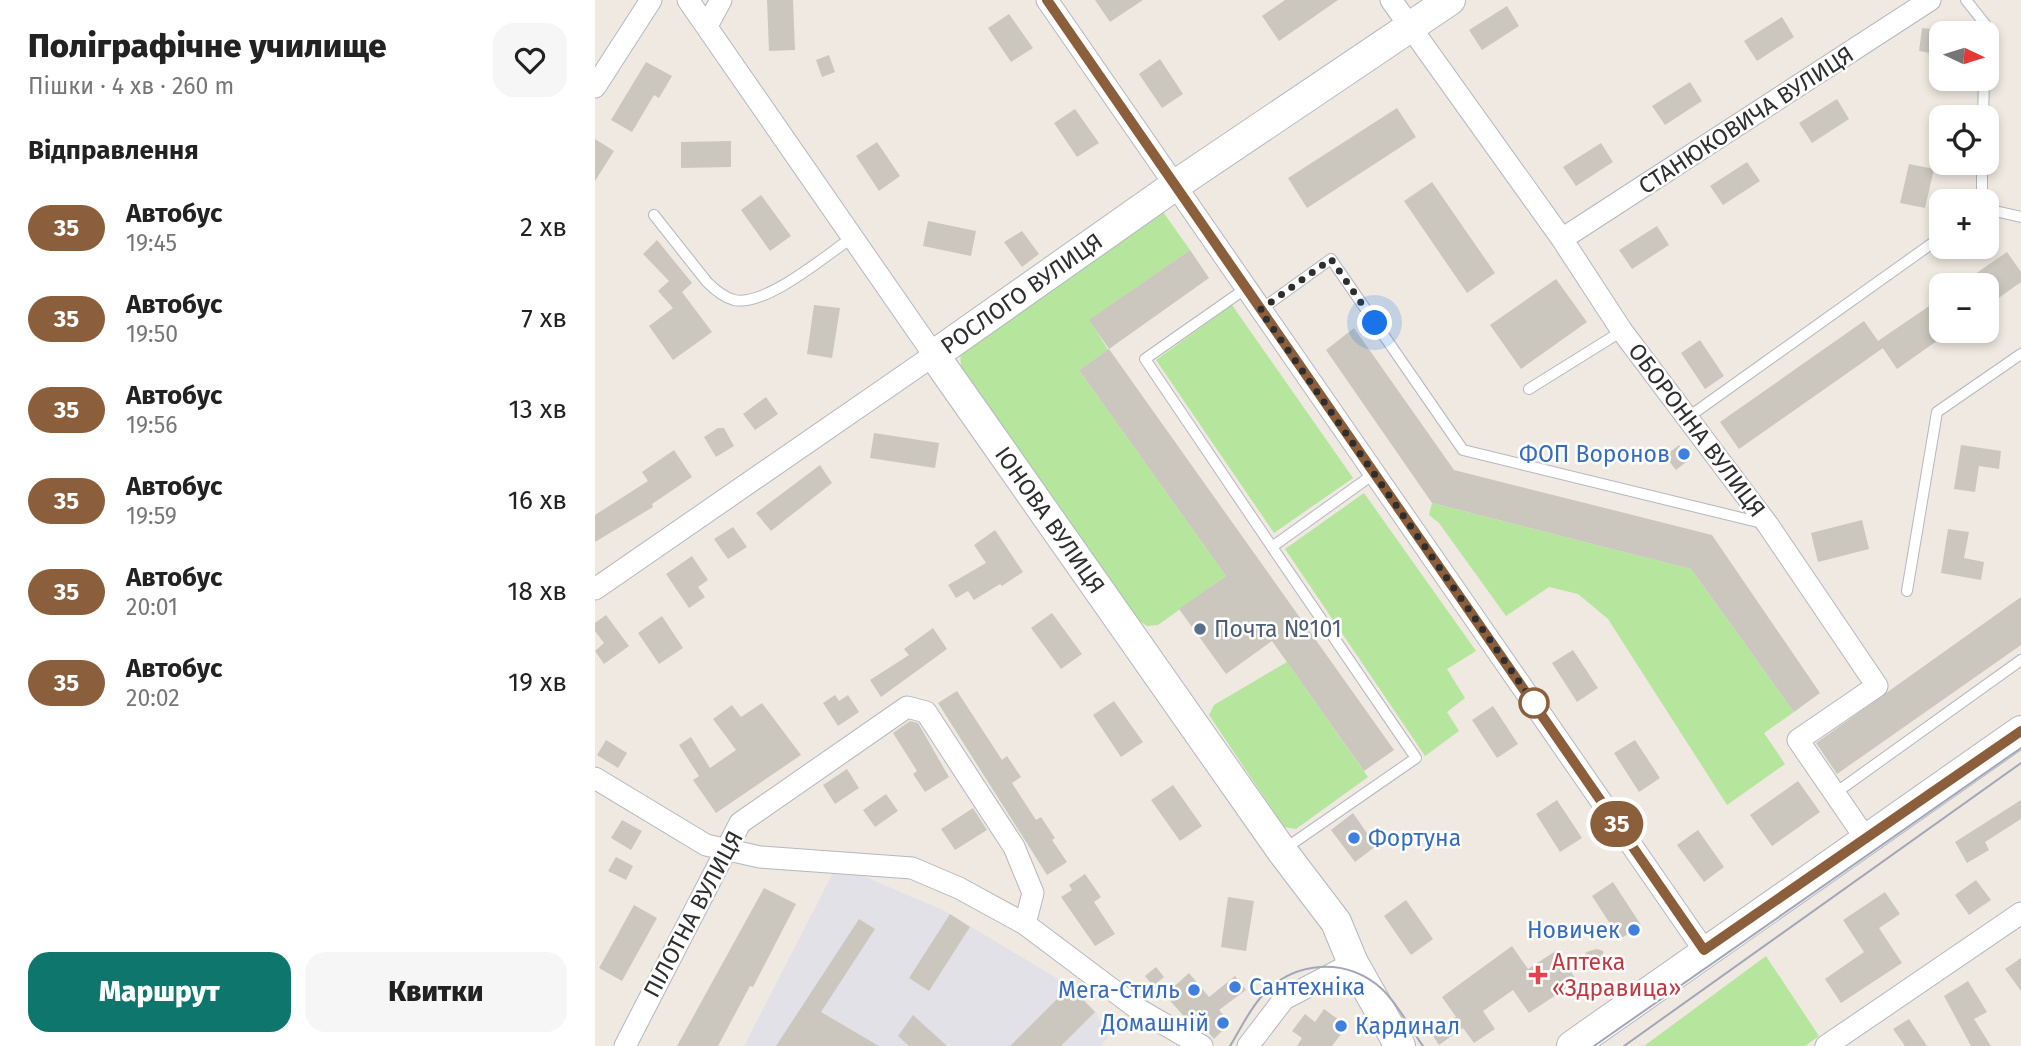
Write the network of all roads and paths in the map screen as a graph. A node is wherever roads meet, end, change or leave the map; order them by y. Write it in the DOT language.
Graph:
graph roads {
  1 [pos="651,0"];
  2 [pos="688,0"];
  3 [pos="721,0"];
  4 [pos="1047,0"];
  5 [pos="1391,0"];
  6 [pos="1450,0"];
  7 [pos="1930,0"];
  8 [pos="1966,0"];
  9 [pos="1983,21"];
  10 [pos="707,26"];
  11 [pos="1410,27"];
  12 [pos="595,87"];
  13 [pos="1174,186"];
  14 [pos="1999,212"];
  15 [pos="654,215"];
  16 [pos="2021,217"];
  17 [pos="853,237"];
  18 [pos="1562,239"];
  19 [pos="1929,246"];
  20 [pos="1245,289"];
  21 [pos="1260,310"];
  22 [pos="1622,331"];
  23 [pos="2021,354"];
  24 [pos="935,355"];
  25 [pos="1529,389"];
  26 [pos="1687,418"];
  27 [pos="1375,474"];
  28 [pos="1768,525"];
  29 [pos="1272,547"];
  30 [pos="595,589"];
  31 [pos="1907,591"];
  32 [pos="2021,660"];
  33 [pos="2021,732"];
  34 [pos="595,778"];
  35 [pos="1834,794"];
  36 [pos="1866,839"];
  37 [pos="726,849"];
  38 [pos="1282,851"];
  39 [pos="2021,914"];
  40 [pos="1025,924"];
  41 [pos="1704,950"];
  42 [pos="1353,963"];
  43 [pos="625,1046"];
  44 [pos="1202,1046"];
  45 [pos="1248,1046"];
  46 [pos="1399,1046"];
  47 [pos="1571,1046"];
  48 [pos="1826,1046"];
  1 -- 12 [label="street"];
  2 -- 10 [label="street, ІОНОВА ВУЛИЦЯ"];
  3 -- 10 [label="street"];
  4 -- 13 [label="street"];
  5 -- 11 [label="street, ОБОРОННА ВУЛИЦЯ"];
  6 -- 11 [label="street, РОСЛОГО ВУЛИЦЯ"];
  7 -- 18 [label="street, СТАНЮКОВИЧА ВУЛИЦЯ"];
  8 -- 9 [label="lane"];
  10 -- 17 [label="street, ІОНОВА ВУЛИЦЯ"];
  11 -- 13 [label="street, РОСЛОГО ВУЛИЦЯ"];
  11 -- 18 [label="street, ОБОРОННА ВУЛИЦЯ"];
  13 -- 20 [label="street"];
  13 -- 24 [label="street, РОСЛОГО ВУЛИЦЯ"];
  14 -- 16 [label="lane"];
  15 -- 17 [label="lane"];
  17 -- 24 [label="street, ІОНОВА ВУЛИЦЯ"];
  18 -- 22 [label="street, ОБОРОННА ВУЛИЦЯ"];
  19 -- 26 [label="lane"];
  20 -- 21 [label="street"];
  20 -- 29 [label="lane"];
  21 -- 27 [label="street"];
  21 -- 28 [label="lane"];
  22 -- 25 [label="lane"];
  22 -- 26 [label="street, ОБОРОННА ВУЛИЦЯ"];
  23 -- 31 [label="lane"];
  24 -- 30 [label="street, РОСЛОГО ВУЛИЦЯ"];
  24 -- 38 [label="street, ІОНОВА ВУЛИЦЯ"];
  26 -- 28 [label="street, ОБОРОННА ВУЛИЦЯ"];
  27 -- 29 [label="lane"];
  27 -- 41 [label="street"];
  28 -- 35 [label="street, ОБОРОННА ВУЛИЦЯ"];
  29 -- 38 [label="lane"];
  32 -- 35 [label="lane"];
  33 -- 36 [label="street"];
  34 -- 37 [label="street"];
  35 -- 36 [label="street, ОБОРОННА ВУЛИЦЯ"];
  36 -- 41 [label="street"];
  37 -- 40 [label="street"];
  37 -- 40 [label="street, ПІЛОТНА ВУЛИЦЯ"];
  37 -- 43 [label="street, ПІЛОТНА ВУЛИЦЯ"];
  38 -- 42 [label="street, ІОНОВА ВУЛИЦЯ"];
  39 -- 48 [label="street"];
  40 -- 44 [label="street"];
  41 -- 47 [label="street"];
  42 -- 45 [label="street"];
  42 -- 46 [label="street, ІОНОВА ВУЛИЦЯ"];
}
